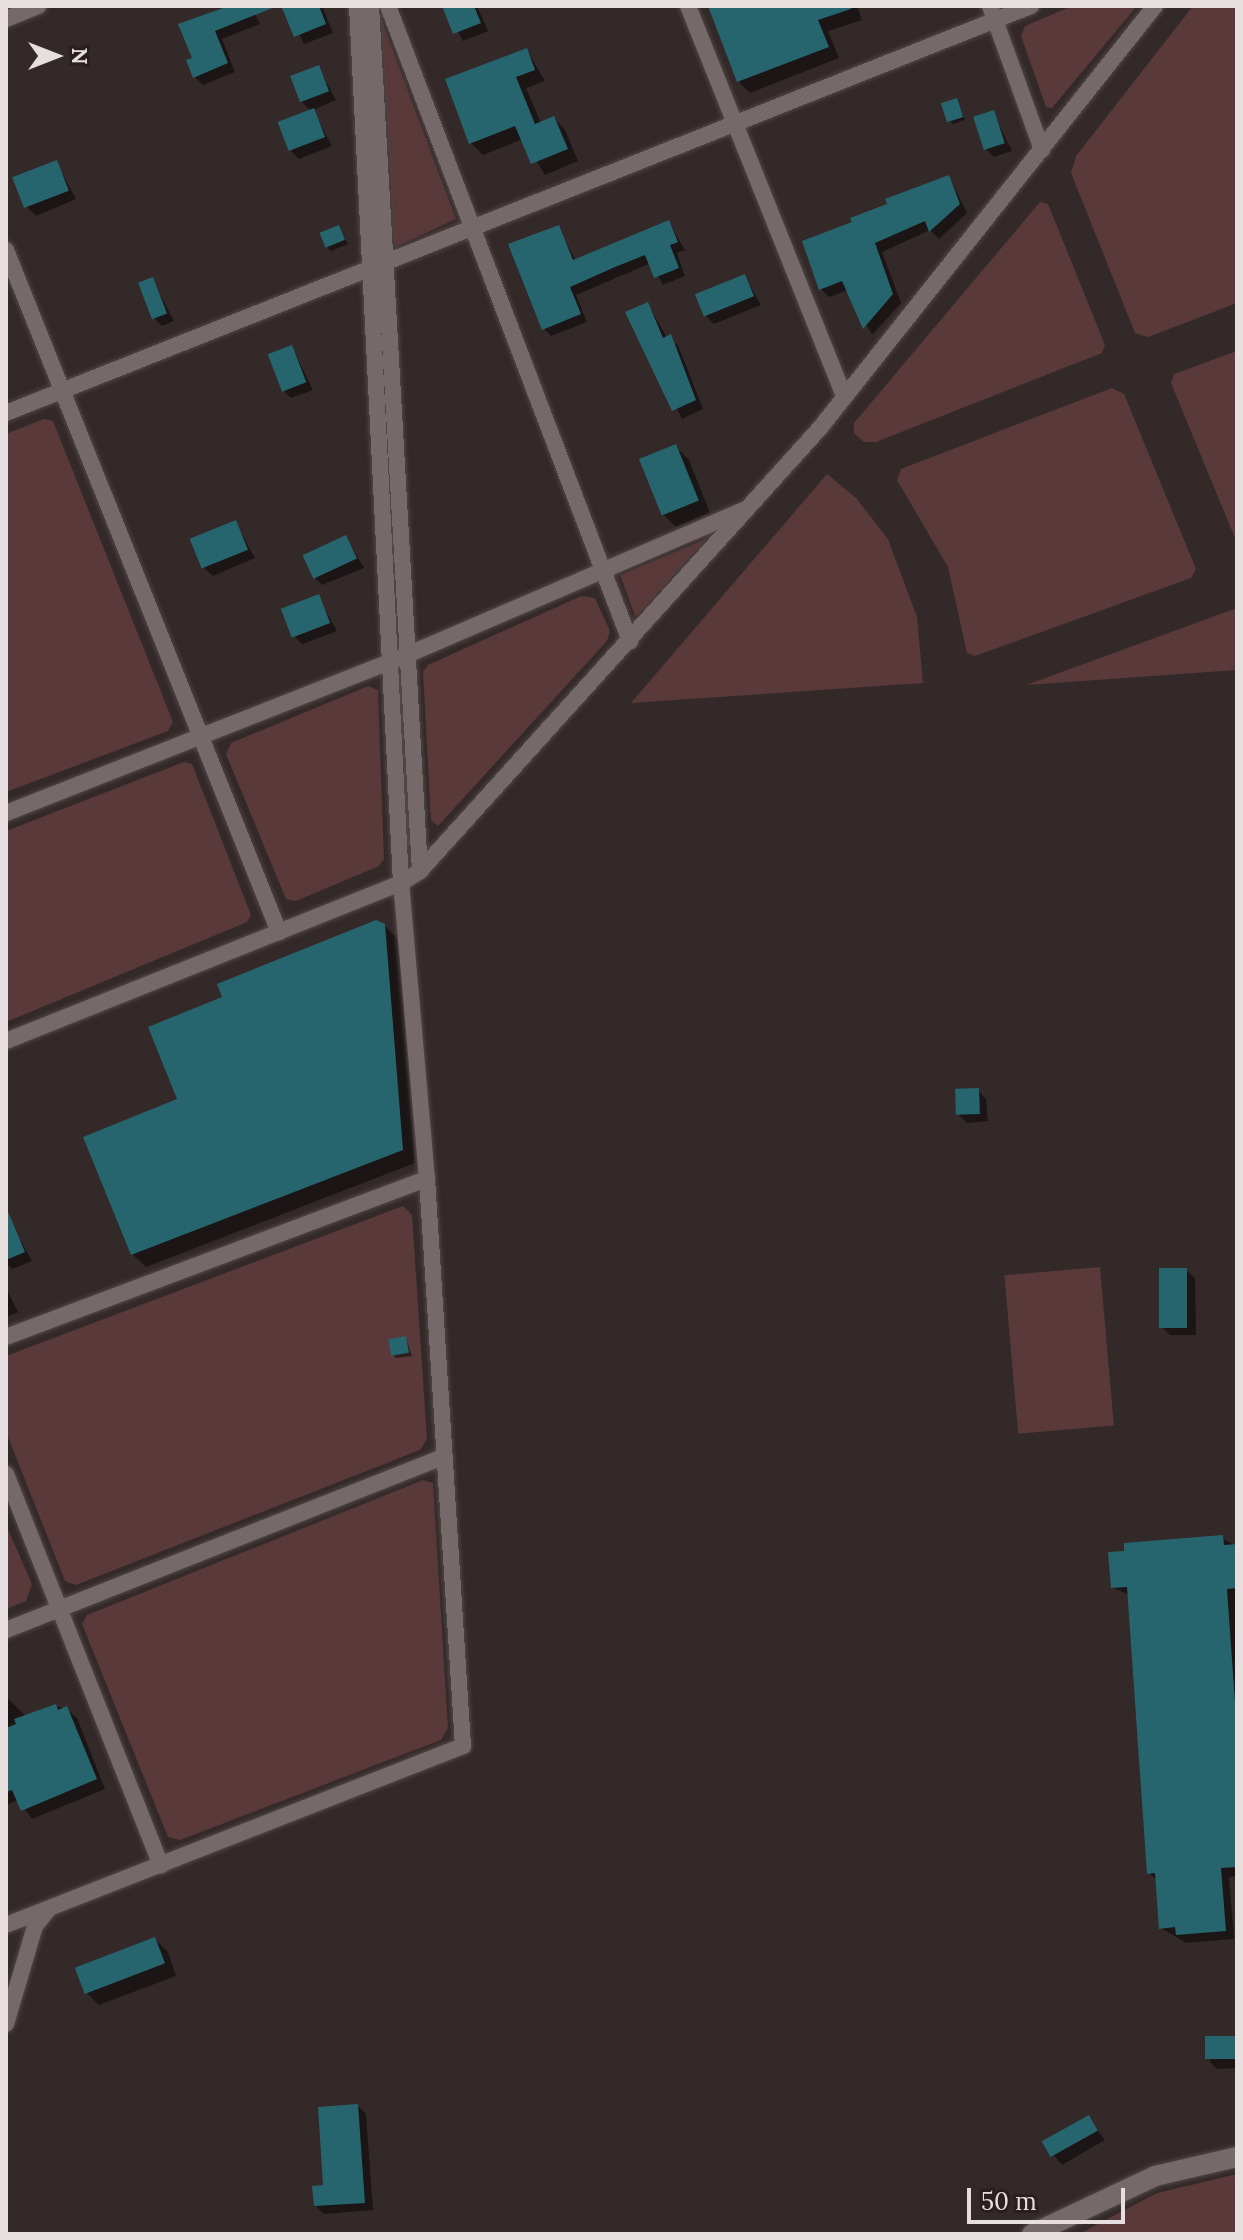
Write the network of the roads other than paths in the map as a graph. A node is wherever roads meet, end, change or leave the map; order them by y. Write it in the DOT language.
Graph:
graph roads {
  1 [pos="38,6"];
  2 [pos="357,6"];
  3 [pos="371,6"];
  4 [pos="388,6"];
  5 [pos="688,6"];
  6 [pos="1031,6"];
  7 [pos="1155,6"];
  8 [pos="993,13"];
  9 [pos="6,19"];
  10 [pos="735,124"];
  11 [pos="1042,150"];
  12 [pos="473,229"];
  13 [pos="6,250"];
  14 [pos="378,267"];
  15 [pos="62,391"];
  16 [pos="844,397"];
  17 [pos="6,413"];
  18 [pos="749,508"];
  19 [pos="603,571"];
  20 [pos="630,641"];
  21 [pos="407,655"];
  22 [pos="390,662"];
  23 [pos="201,737"];
  24 [pos="6,813"];
  25 [pos="420,871"];
  26 [pos="401,883"];
  27 [pos="279,932"];
  28 [pos="6,1041"];
  29 [pos="427,1179"];
  30 [pos="6,1337"];
  31 [pos="444,1457"];
  32 [pos="6,1474"];
  33 [pos="59,1609"];
  34 [pos="6,1630"];
  35 [pos="161,1865"];
  36 [pos="50,1907"];
  37 [pos="6,1925"];
  38 [pos="6,2024"];
  39 [pos="1237,2157"];
  40 [pos="1032,2234"];
  1 -- 9 [label="street"];
  2 -- 14 [label="street"];
  3 -- 14 [label="street"];
  4 -- 12 [label="street"];
  5 -- 10 [label="street"];
  6 -- 8 [label="street"];
  7 -- 11 [label="street"];
  8 -- 10 [label="street"];
  8 -- 11 [label="street"];
  10 -- 12 [label="street"];
  10 -- 16 [label="street"];
  11 -- 16 [label="street"];
  12 -- 14 [label="street"];
  12 -- 19 [label="street"];
  13 -- 15 [label="street"];
  14 -- 15 [label="street"];
  14 -- 21 [label="street"];
  14 -- 22 [label="street"];
  15 -- 17 [label="street"];
  15 -- 23 [label="street"];
  16 -- 18 [label="street"];
  18 -- 19 [label="street"];
  18 -- 20 [label="street"];
  19 -- 20 [label="street"];
  19 -- 21 [label="street"];
  20 -- 25 [label="street"];
  21 -- 22 [label="street"];
  21 -- 25 [label="street"];
  22 -- 23 [label="street"];
  22 -- 26 [label="street"];
  23 -- 24 [label="street"];
  23 -- 27 [label="street"];
  25 -- 26 [label="street"];
  26 -- 27 [label="street"];
  26 -- 29 [label="street"];
  27 -- 28 [label="street"];
  29 -- 30 [label="street"];
  29 -- 31 [label="street"];
  31 -- 33 [label="street"];
  31 -- 35 [label="street"];
  32 -- 33 [label="street"];
  33 -- 34 [label="street"];
  33 -- 35 [label="street"];
  35 -- 36 [label="street"];
  36 -- 37 [label="street"];
  36 -- 38 [label="street"];
  39 -- 40 [label="street"];
}
